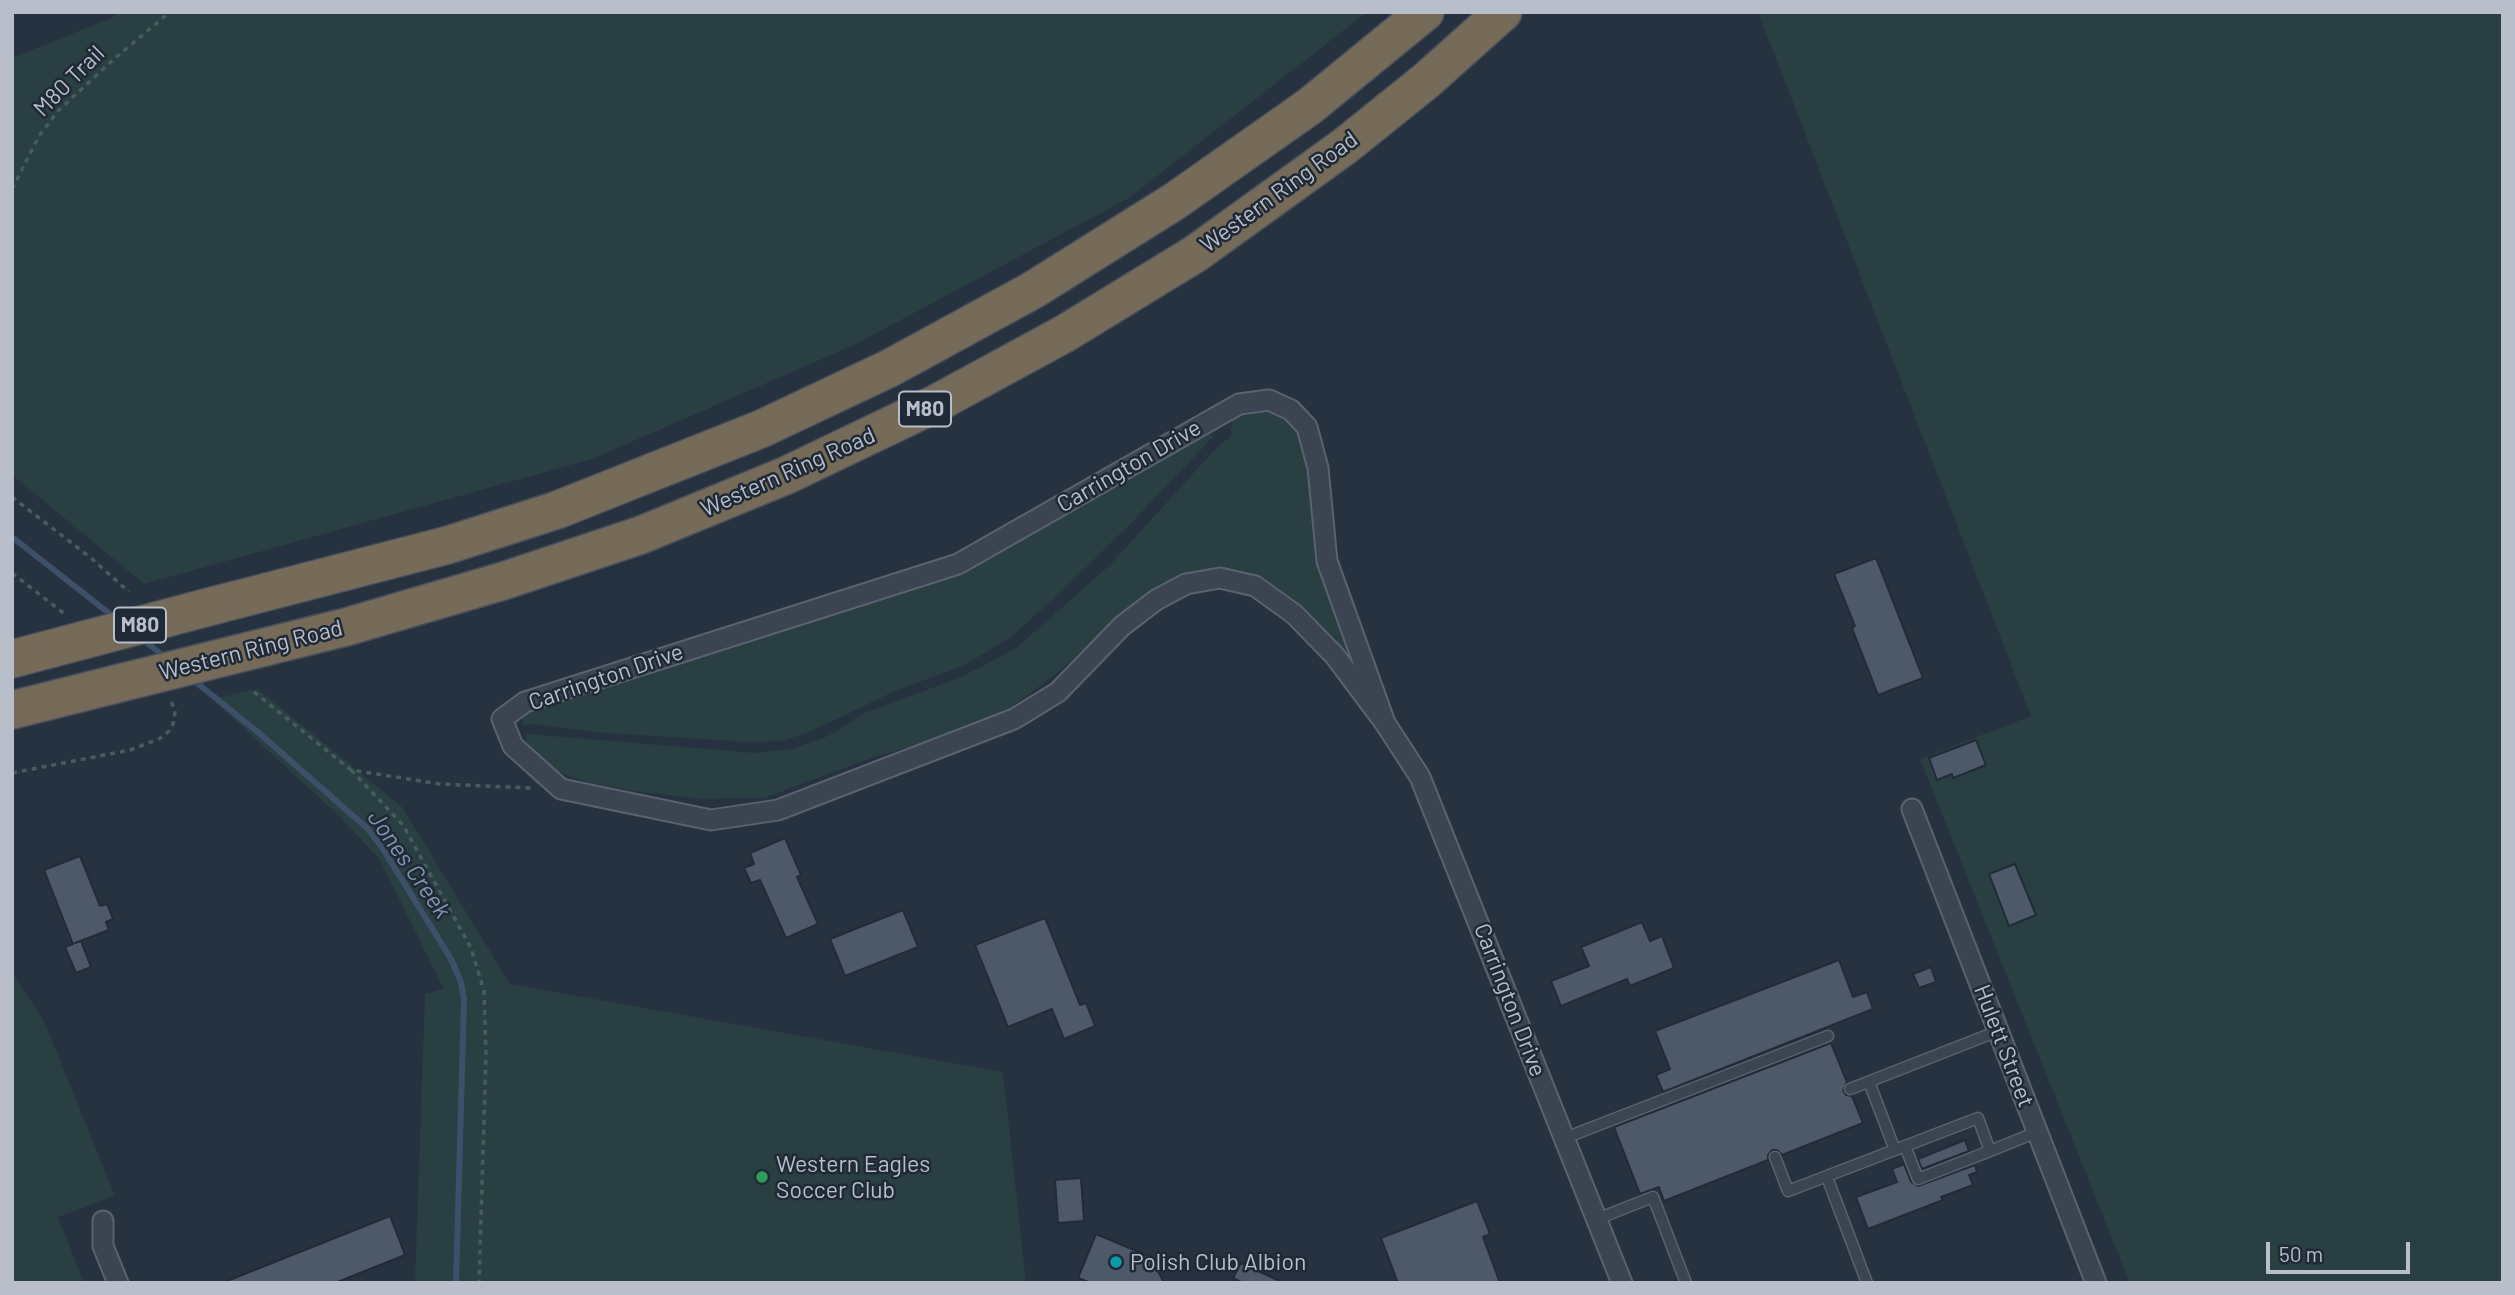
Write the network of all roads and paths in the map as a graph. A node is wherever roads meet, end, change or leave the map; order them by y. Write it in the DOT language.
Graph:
graph roads {
  1 [pos="170,12"];
  2 [pos="1425,12"];
  3 [pos="1503,12"];
  4 [pos="12,189"];
  5 [pos="12,497"];
  6 [pos="129,592"];
  7 [pos="12,659"];
  8 [pos="254,692"];
  9 [pos="12,710"];
  10 [pos="1385,723"];
  11 [pos="351,770"];
  12 [pos="561,789"];
  13 [pos="1912,809"];
  14 [pos="1998,1031"];
  15 [pos="1828,1036"];
  16 [pos="1869,1082"];
  17 [pos="1850,1089"];
  18 [pos="2038,1132"];
  19 [pos="1565,1139"];
  20 [pos="1900,1148"];
  21 [pos="1990,1151"];
  22 [pos="1775,1157"];
  23 [pos="1827,1177"];
  24 [pos="1597,1220"];
  25 [pos="103,1222"];
  26 [pos="118,1283"];
  27 [pos="479,1283"];
  28 [pos="1622,1283"];
  29 [pos="1686,1283"];
  30 [pos="1867,1283"];
  31 [pos="2096,1283"];
  1 -- 4 [label="path, M80 Trail"];
  2 -- 7 [label="highway, M80, bridge"];
  3 -- 9 [label="highway, Western Ring Road / M80, bridge"];
  5 -- 6 [label="path"];
  8 -- 11 [label="path"];
  10 -- 12 [label="street, Carrington Drive"];
  10 -- 12 [label="street, Carrington Drive"];
  10 -- 19 [label="street, Carrington Drive"];
  11 -- 12 [label="path"];
  11 -- 27 [label="path"];
  13 -- 14 [label="street, Hulett Street"];
  14 -- 16 [label="lane"];
  14 -- 18 [label="street, Hulett Street"];
  15 -- 19 [label="lane"];
  16 -- 17 [label="lane"];
  16 -- 20 [label="lane"];
  18 -- 21 [label="lane"];
  18 -- 31 [label="street, Hulett Street"];
  19 -- 24 [label="street, Carrington Drive"];
  20 -- 21 [label="lane"];
  20 -- 21 [label="lane"];
  20 -- 23 [label="lane"];
  22 -- 23 [label="lane"];
  23 -- 30 [label="lane"];
  24 -- 28 [label="street, Carrington Drive"];
  24 -- 29 [label="lane"];
  25 -- 26 [label="street"];
}
